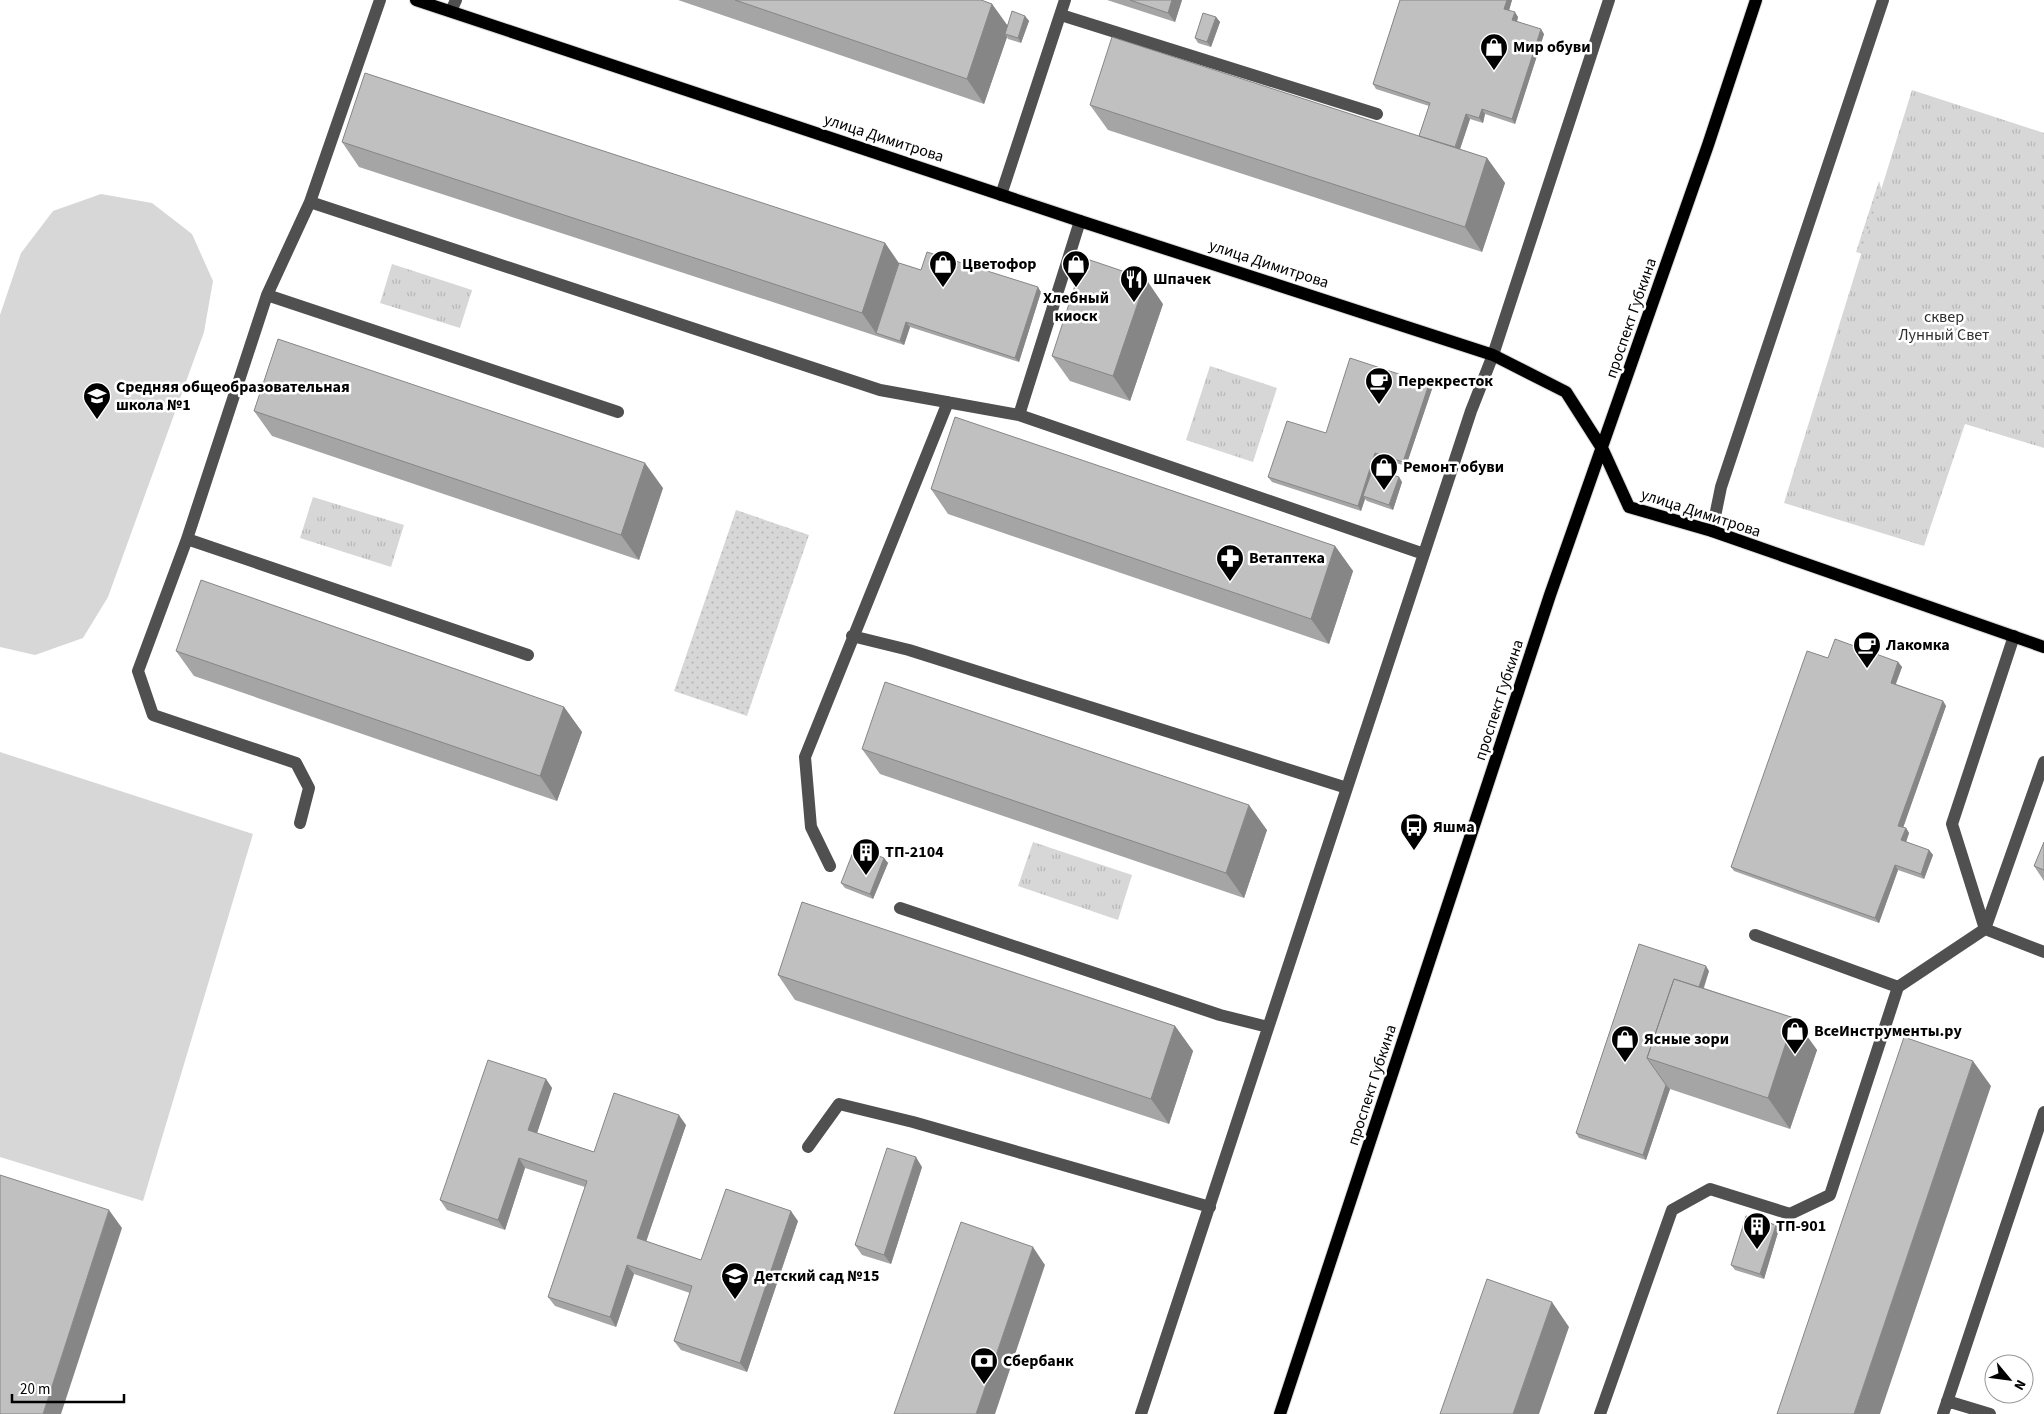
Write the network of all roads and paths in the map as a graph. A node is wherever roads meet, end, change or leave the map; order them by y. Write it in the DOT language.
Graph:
graph roads {
  1 [pos="380,0"];
  2 [pos="416,0"];
  3 [pos="1065,0"];
  4 [pos="1608,0"];
  5 [pos="1756,0"];
  6 [pos="1883,0"];
  7 [pos="454,6"];
  8 [pos="1061,15"];
  9 [pos="1377,114"];
  10 [pos="1001,195"];
  11 [pos="310,202"];
  12 [pos="1080,221"];
  13 [pos="267,295"];
  14 [pos="1494,355"];
  15 [pos="948,402"];
  16 [pos="618,412"];
  17 [pos="1019,415"];
  18 [pos="1603,450"];
  19 [pos="1712,531"];
  20 [pos="187,538"];
  21 [pos="1424,554"];
  22 [pos="852,636"];
  23 [pos="2014,636"];
  24 [pos="2044,647"];
  25 [pos="528,655"];
  26 [pos="2044,762"];
  27 [pos="1347,788"];
  28 [pos="300,823"];
  29 [pos="830,866"];
  30 [pos="900,908"];
  31 [pos="1986,929"];
  32 [pos="1755,935"];
  33 [pos="2044,952"];
  34 [pos="1898,987"];
  35 [pos="1268,1028"];
  36 [pos="2044,1112"];
  37 [pos="808,1147"];
  38 [pos="1210,1207"];
  39 [pos="1948,1401"];
  40 [pos="1141,1414"];
  41 [pos="1280,1414"];
  42 [pos="1600,1414"];
  43 [pos="1943,1414"];
  44 [pos="1990,1414"];
  1 -- 11 [label="lane"];
  2 -- 7 [label="main road, улица Димитрова"];
  3 -- 8 [label="lane"];
  4 -- 14 [label="lane"];
  5 -- 18 [label="main road, проспект Губкина"];
  6 -- 19 [label="lane"];
  7 -- 10 [label="main road, улица Димитрова"];
  8 -- 9 [label="lane"];
  8 -- 10 [label="lane"];
  10 -- 12 [label="main road, улица Димитрова"];
  11 -- 13 [label="lane"];
  11 -- 15 [label="lane"];
  12 -- 14 [label="main road, улица Димитрова"];
  12 -- 17 [label="lane"];
  13 -- 16 [label="lane"];
  13 -- 20 [label="lane"];
  14 -- 18 [label="main road, улица Димитрова"];
  14 -- 21 [label="lane"];
  15 -- 17 [label="lane"];
  15 -- 22 [label="lane"];
  17 -- 21 [label="lane"];
  18 -- 19 [label="main road, улица Димитрова"];
  18 -- 41 [label="main road, проспект Губкина"];
  19 -- 23 [label="main road, улица Димитрова"];
  20 -- 25 [label="lane"];
  20 -- 28 [label="lane"];
  21 -- 27 [label="lane"];
  22 -- 27 [label="lane"];
  22 -- 29 [label="lane"];
  23 -- 24 [label="main road, улица Димитрова"];
  23 -- 31 [label="lane"];
  26 -- 31 [label="lane"];
  27 -- 35 [label="lane"];
  30 -- 35 [label="lane"];
  31 -- 33 [label="lane"];
  31 -- 34 [label="lane"];
  32 -- 34 [label="lane"];
  34 -- 42 [label="lane"];
  35 -- 38 [label="lane"];
  36 -- 39 [label="lane"];
  37 -- 38 [label="lane"];
  38 -- 40 [label="lane"];
  39 -- 43 [label="lane"];
  39 -- 44 [label="lane"];
}
